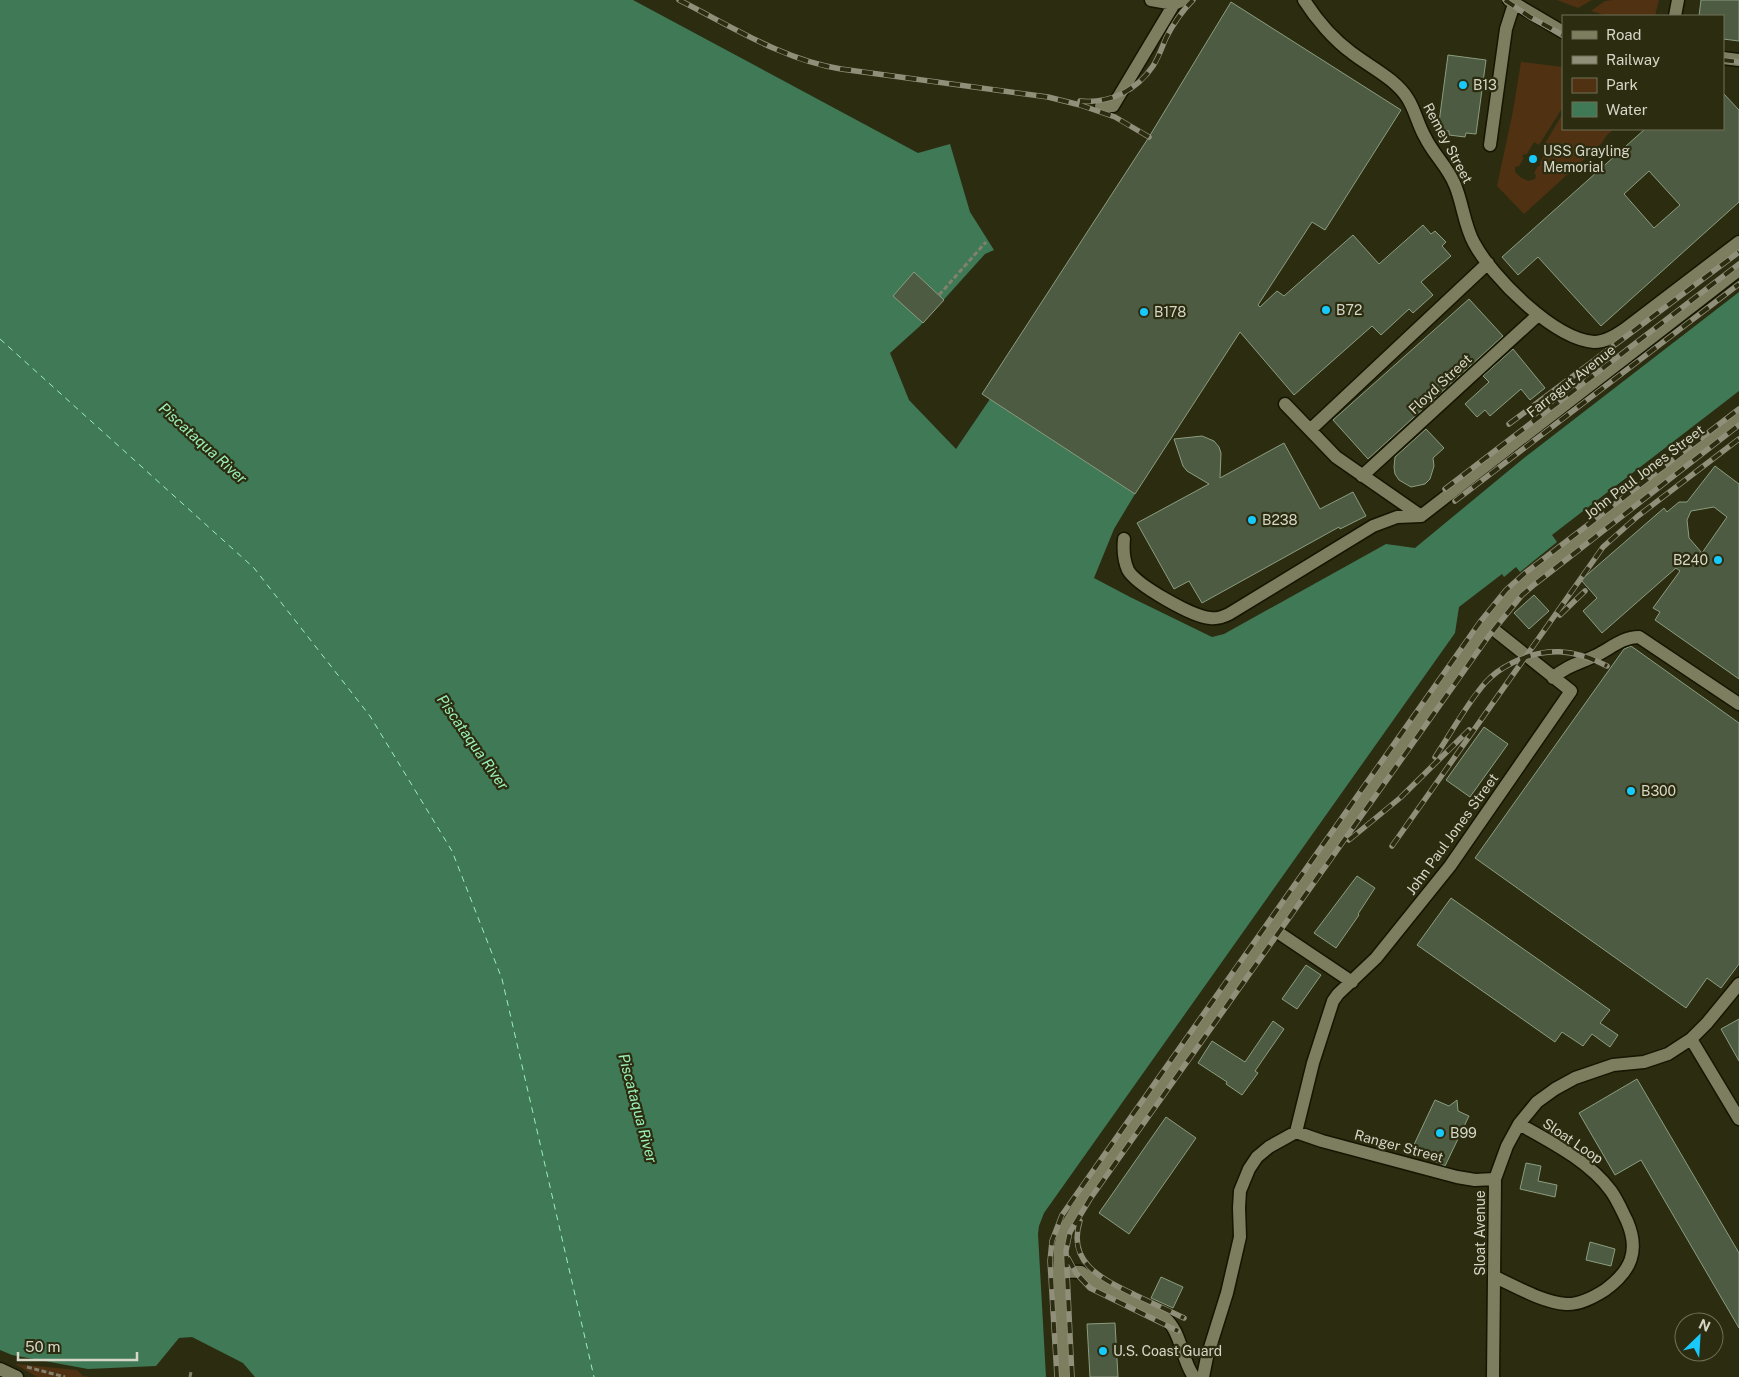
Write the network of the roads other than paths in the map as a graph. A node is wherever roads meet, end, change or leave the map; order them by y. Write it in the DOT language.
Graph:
graph roads {
  1 [pos="1151,0"];
  2 [pos="1304,0"];
  3 [pos="1678,0"];
  4 [pos="1178,2"];
  5 [pos="1512,2"];
  6 [pos="1675,15"];
  7 [pos="1562,31"];
  8 [pos="1724,58"];
  9 [pos="1739,60"];
  10 [pos="1101,106"];
  11 [pos="1490,145"];
  12 [pos="1739,242"];
  13 [pos="1488,263"];
  14 [pos="1739,270"];
  15 [pos="1538,315"];
  16 [pos="1285,404"];
  17 [pos="1736,426"];
  18 [pos="1310,430"];
  19 [pos="1362,476"];
  20 [pos="1421,516"];
  21 [pos="1124,539"];
  22 [pos="1488,625"];
  23 [pos="1553,678"];
  24 [pos="1739,704"];
  25 [pos="1273,929"];
  26 [pos="1352,982"];
  27 [pos="1739,984"];
  28 [pos="1691,1039"];
  29 [pos="1739,1119"];
  30 [pos="1519,1124"];
  31 [pos="1296,1132"];
  32 [pos="1495,1179"];
  33 [pos="1059,1271"];
  34 [pos="1495,1277"];
  35 [pos="0,1369"];
  36 [pos="21,1372"];
  37 [pos="1064,1377"];
  38 [pos="1194,1377"];
  39 [pos="1203,1377"];
  40 [pos="1493,1377"];
  1 -- 4 [label="street"];
  2 -- 13 [label="street, Remey Street"];
  3 -- 6 [label="street"];
  4 -- 10 [label="street"];
  5 -- 7 [label="street"];
  5 -- 11 [label="street"];
  8 -- 9 [label="street"];
  12 -- 15 [label="street, Remey Street"];
  13 -- 15 [label="street, Remey Street"];
  13 -- 18 [label="street"];
  14 -- 20 [label="street, Farragut Avenue"];
  15 -- 19 [label="street, Floyd Street"];
  16 -- 18 [label="street"];
  17 -- 22 [label="street, John Paul Jones Street"];
  18 -- 19 [label="street"];
  19 -- 20 [label="street"];
  20 -- 21 [label="street"];
  22 -- 23 [label="street, John Paul Jones Street"];
  22 -- 25 [label="street"];
  23 -- 24 [label="street"];
  23 -- 26 [label="street, John Paul Jones Street"];
  25 -- 26 [label="street"];
  25 -- 33 [label="street"];
  26 -- 31 [label="street, John Paul Jones Street"];
  27 -- 28 [label="street, Sloat Avenue"];
  28 -- 29 [label="street"];
  28 -- 30 [label="street, Sloat Avenue"];
  30 -- 32 [label="street, Sloat Avenue"];
  30 -- 34 [label="street, Sloat Loop"];
  31 -- 32 [label="street, Ranger Street"];
  31 -- 39 [label="street"];
  32 -- 34 [label="street, Sloat Avenue"];
  33 -- 37 [label="street"];
  33 -- 38 [label="street"];
  34 -- 40 [label="street, Sloat Avenue"];
  35 -- 36 [label="street"];
}
